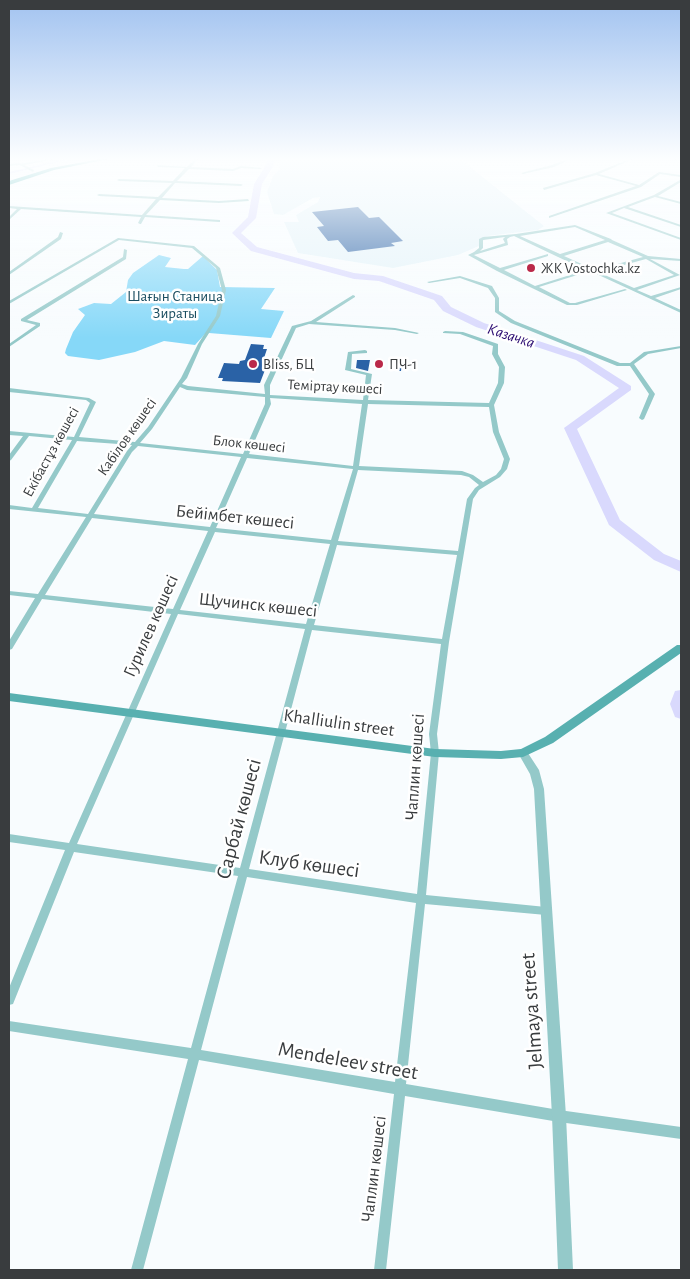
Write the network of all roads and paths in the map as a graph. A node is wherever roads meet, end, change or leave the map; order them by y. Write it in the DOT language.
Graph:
graph roads {
  1 [pos="142,219"];
  2 [pos="190,219"];
  3 [pos="624,219"];
  4 [pos="659,219"];
  5 [pos="219,221"];
  6 [pos="140,223"];
  7 [pos="681,226"];
  8 [pos="61,233"];
  9 [pos="515,235"];
  10 [pos="508,237"];
  11 [pos="681,239"];
  12 [pos="610,240"];
  13 [pos="125,250"];
  14 [pos="476,252"];
  15 [pos="547,255"];
  16 [pos="559,256"];
  17 [pos="646,257"];
  18 [pos="681,260"];
  19 [pos="499,270"];
  20 [pos="590,272"];
  21 [pos="9,274"];
  22 [pos="676,276"];
  23 [pos="681,280"];
  24 [pos="430,282"];
  25 [pos="535,287"];
  26 [pos="681,288"];
  27 [pos="625,290"];
  28 [pos="633,290"];
  29 [pos="353,296"];
  30 [pos="650,298"];
  31 [pos="9,304"];
  32 [pos="681,314"];
  33 [pos="309,323"];
  34 [pos="445,332"];
  35 [pos="417,333"];
  36 [pos="9,346"];
  37 [pos="681,347"];
  38 [pos="365,352"];
  39 [pos="630,364"];
  40 [pos="179,385"];
  41 [pos="9,390"];
  42 [pos="267,396"];
  43 [pos="364,402"];
  44 [pos="491,405"];
  45 [pos="642,418"];
  46 [pos="9,433"];
  47 [pos="26,434"];
  48 [pos="76,438"];
  49 [pos="138,444"];
  50 [pos="244,457"];
  51 [pos="9,459"];
  52 [pos="356,468"];
  53 [pos="483,484"];
  54 [pos="9,507"];
  55 [pos="34,510"];
  56 [pos="90,516"];
  57 [pos="211,529"];
  58 [pos="333,542"];
  59 [pos="459,553"];
  60 [pos="9,592"];
  61 [pos="40,596"];
  62 [pos="176,611"];
  63 [pos="310,625"];
  64 [pos="445,642"];
  65 [pos="9,647"];
  66 [pos="681,648"];
  67 [pos="681,653"];
  68 [pos="643,674"];
  69 [pos="9,697"];
  70 [pos="131,712"];
  71 [pos="281,732"];
  72 [pos="523,753"];
  73 [pos="436,754"];
  74 [pos="9,838"];
  75 [pos="71,848"];
  76 [pos="244,873"];
  77 [pos="421,899"];
  78 [pos="546,911"];
  79 [pos="9,1000"];
  80 [pos="9,1026"];
  81 [pos="194,1054"];
  82 [pos="401,1089"];
  83 [pos="559,1116"];
  84 [pos="681,1133"];
  85 [pos="137,1270"];
  86 [pos="380,1270"];
  87 [pos="566,1270"];
  1 -- 6 [label="street"];
  2 -- 5 [label="street"];
  3 -- 11 [label="street"];
  4 -- 7 [label="street"];
  8 -- 21 [label="street"];
  9 -- 10 [label="street"];
  9 -- 12 [label="street"];
  9 -- 14 [label="street"];
  9 -- 16 [label="street"];
  10 -- 14 [label="street"];
  10 -- 15 [label="street"];
  12 -- 16 [label="street"];
  12 -- 17 [label="street"];
  13 -- 36 [label="street"];
  14 -- 19 [label="street"];
  15 -- 19 [label="street"];
  15 -- 20 [label="street"];
  16 -- 20 [label="street"];
  17 -- 18 [label="street"];
  17 -- 20 [label="street"];
  17 -- 22 [label="street"];
  19 -- 25 [label="street"];
  20 -- 25 [label="street"];
  20 -- 27 [label="street"];
  20 -- 28 [label="street"];
  22 -- 23 [label="street"];
  22 -- 28 [label="street"];
  24 -- 39 [label="street"];
  25 -- 27 [label="street"];
  26 -- 30 [label="street"];
  27 -- 32 [label="street"];
  28 -- 30 [label="street"];
  29 -- 33 [label="street, Гурилев көшесі"];
  30 -- 32 [label="street"];
  31 -- 40 [label="street, Кабілов көшесі"];
  33 -- 35 [label="street"];
  33 -- 42 [label="street, Гурилев көшесі"];
  34 -- 44 [label="street"];
  37 -- 39 [label="street"];
  38 -- 43 [label="street, Сарбай көшесі"];
  39 -- 45 [label="street"];
  40 -- 42 [label="street, Теміртау көшесі"];
  40 -- 49 [label="street, Кабілов көшесі"];
  41 -- 48 [label="street, Екібастұз көшесі"];
  42 -- 43 [label="street, Теміртау көшесі"];
  42 -- 50 [label="street, Гурилев көшесі"];
  43 -- 44 [label="street, Теміртау көшесі"];
  43 -- 52 [label="street, Сарбай көшесі"];
  44 -- 53 [label="street, Чаплин көшесі"];
  46 -- 47 [label="street, Блок көшесі"];
  47 -- 48 [label="street, Блок көшесі"];
  47 -- 51 [label="street"];
  48 -- 49 [label="street, Блок көшесі"];
  48 -- 55 [label="street, Екібастұз көшесі"];
  49 -- 50 [label="street, Блок көшесі"];
  49 -- 56 [label="street, Кабілов көшесі"];
  50 -- 52 [label="street, Блок көшесі"];
  50 -- 57 [label="street, Гурилев көшесі"];
  52 -- 53 [label="street, Блок көшесі"];
  52 -- 58 [label="street, Сарбай көшесі"];
  53 -- 59 [label="street, Чаплин көшесі"];
  54 -- 55 [label="street, Бейімбет көшесі"];
  55 -- 56 [label="street, Бейімбет көшесі"];
  56 -- 57 [label="street, Бейімбет көшесі"];
  56 -- 61 [label="street, Кабілов көшесі"];
  57 -- 58 [label="street, Бейімбет көшесі"];
  57 -- 62 [label="street, Гурилев көшесі"];
  58 -- 59 [label="street, Бейімбет көшесі"];
  58 -- 63 [label="street, Сарбай көшесі"];
  59 -- 64 [label="street, Чаплин көшесі"];
  60 -- 61 [label="street, Щучинск көшесі"];
  61 -- 62 [label="street, Щучинск көшесі"];
  61 -- 65 [label="street, Кабілов көшесі"];
  62 -- 63 [label="street, Щучинск көшесі"];
  62 -- 70 [label="street, Гурилев көшесі"];
  63 -- 64 [label="street, Щучинск көшесі"];
  63 -- 71 [label="street, Сарбай көшесі"];
  64 -- 73 [label="street, Чаплин көшесі"];
  66 -- 68 [label="main road, Khalliulin street"];
  67 -- 68 [label="main road, Khalliulin street"];
  68 -- 72 [label="main road, Khalliulin street"];
  69 -- 70 [label="main road, Khalliulin street"];
  70 -- 71 [label="main road, Khalliulin street"];
  70 -- 75 [label="street, Гурилев көшесі"];
  71 -- 73 [label="main road, Khalliulin street"];
  71 -- 76 [label="street, Сарбай көшесі"];
  72 -- 73 [label="main road, Khalliulin street"];
  72 -- 78 [label="street, Jelmaya street"];
  73 -- 77 [label="street, Чаплин көшесі"];
  74 -- 75 [label="street, Клуб көшесі"];
  75 -- 76 [label="street, Клуб көшесі"];
  75 -- 79 [label="street, Гурилев көшесі"];
  76 -- 77 [label="street, Клуб көшесі"];
  76 -- 81 [label="street, Сарбай көшесі"];
  77 -- 78 [label="street, Клуб көшесі"];
  77 -- 82 [label="street, Чаплин көшесі"];
  78 -- 83 [label="street, Jelmaya street"];
  80 -- 81 [label="street, Mendeleev street"];
  81 -- 82 [label="street, Mendeleev street"];
  81 -- 85 [label="street, Сарбай көшесі"];
  82 -- 83 [label="street, Mendeleev street"];
  82 -- 86 [label="street, Чаплин көшесі"];
  83 -- 84 [label="street, Mendeleev street"];
  83 -- 87 [label="street, Jelmaya street"];
}
